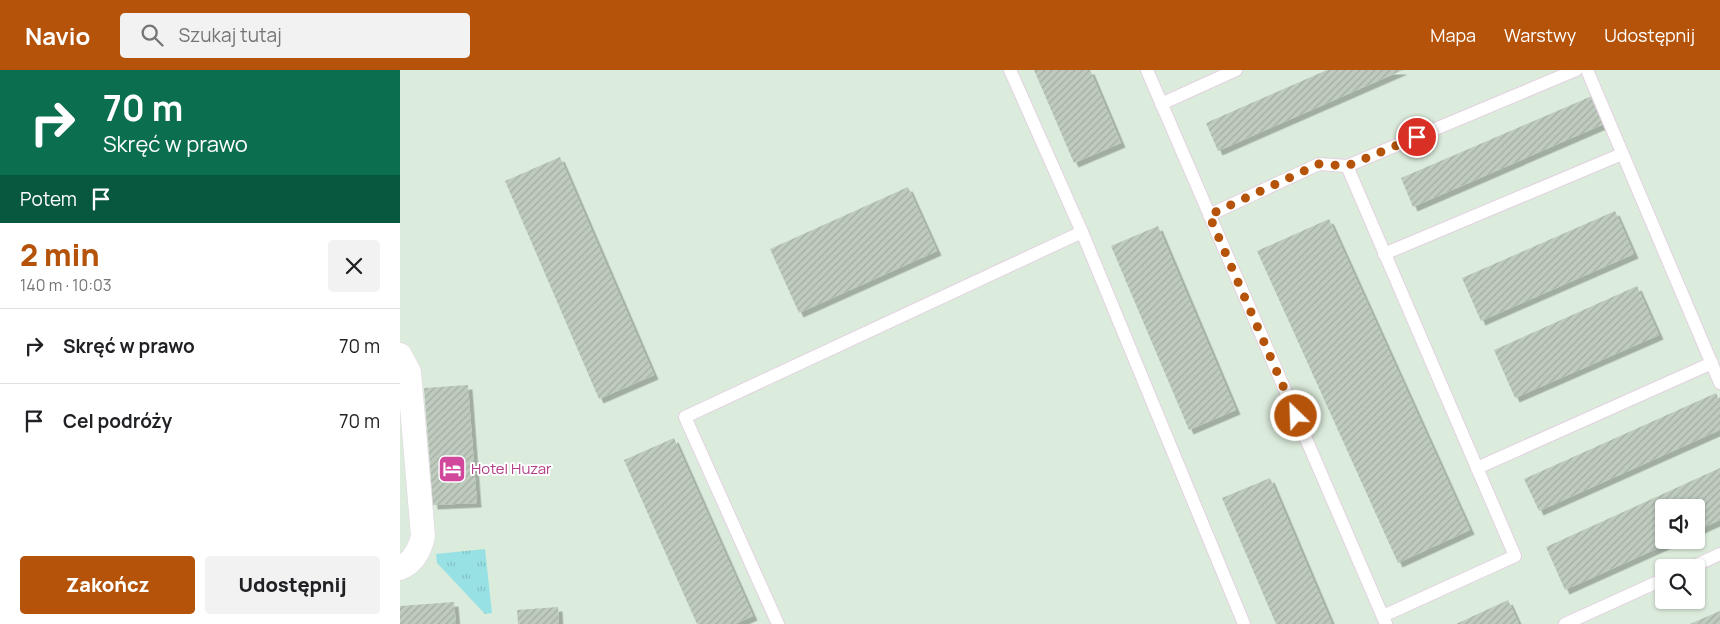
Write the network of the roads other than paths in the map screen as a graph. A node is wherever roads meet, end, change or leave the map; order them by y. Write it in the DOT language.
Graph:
graph roads {
  1 [pos="1010,70"];
  2 [pos="1147,70"];
  3 [pos="1236,70"];
  4 [pos="1576,70"];
  5 [pos="1587,70"];
  6 [pos="1161,104"];
  7 [pos="1622,154"];
  8 [pos="1347,166"];
  9 [pos="1209,215"];
  10 [pos="1082,232"];
  11 [pos="1384,254"];
  12 [pos="404,354"];
  13 [pos="1712,364"];
  14 [pos="1720,383"];
  15 [pos="1477,468"];
  16 [pos="1720,554"];
  17 [pos="1705,561"];
  18 [pos="400,568"];
  19 [pos="1655,583"];
  20 [pos="1385,620"];
  21 [pos="778,624"];
  22 [pos="1244,624"];
  23 [pos="1564,624"];
  1 -- 10 [label="lane"];
  2 -- 6 [label="lane"];
  3 -- 6 [label="lane"];
  4 -- 8 [label="lane"];
  5 -- 7 [label="lane"];
  6 -- 9 [label="lane"];
  7 -- 11 [label="lane"];
  7 -- 13 [label="lane"];
  8 -- 9 [label="lane"];
  8 -- 11 [label="lane"];
  9 -- 20 [label="lane"];
  10 -- 21 [label="lane"];
  10 -- 22 [label="lane"];
  11 -- 15 [label="lane"];
  12 -- 18 [label="street"];
  13 -- 14 [label="lane"];
  13 -- 15 [label="lane"];
  15 -- 20 [label="lane"];
  16 -- 17 [label="lane"];
  19 -- 23 [label="lane"];
}
